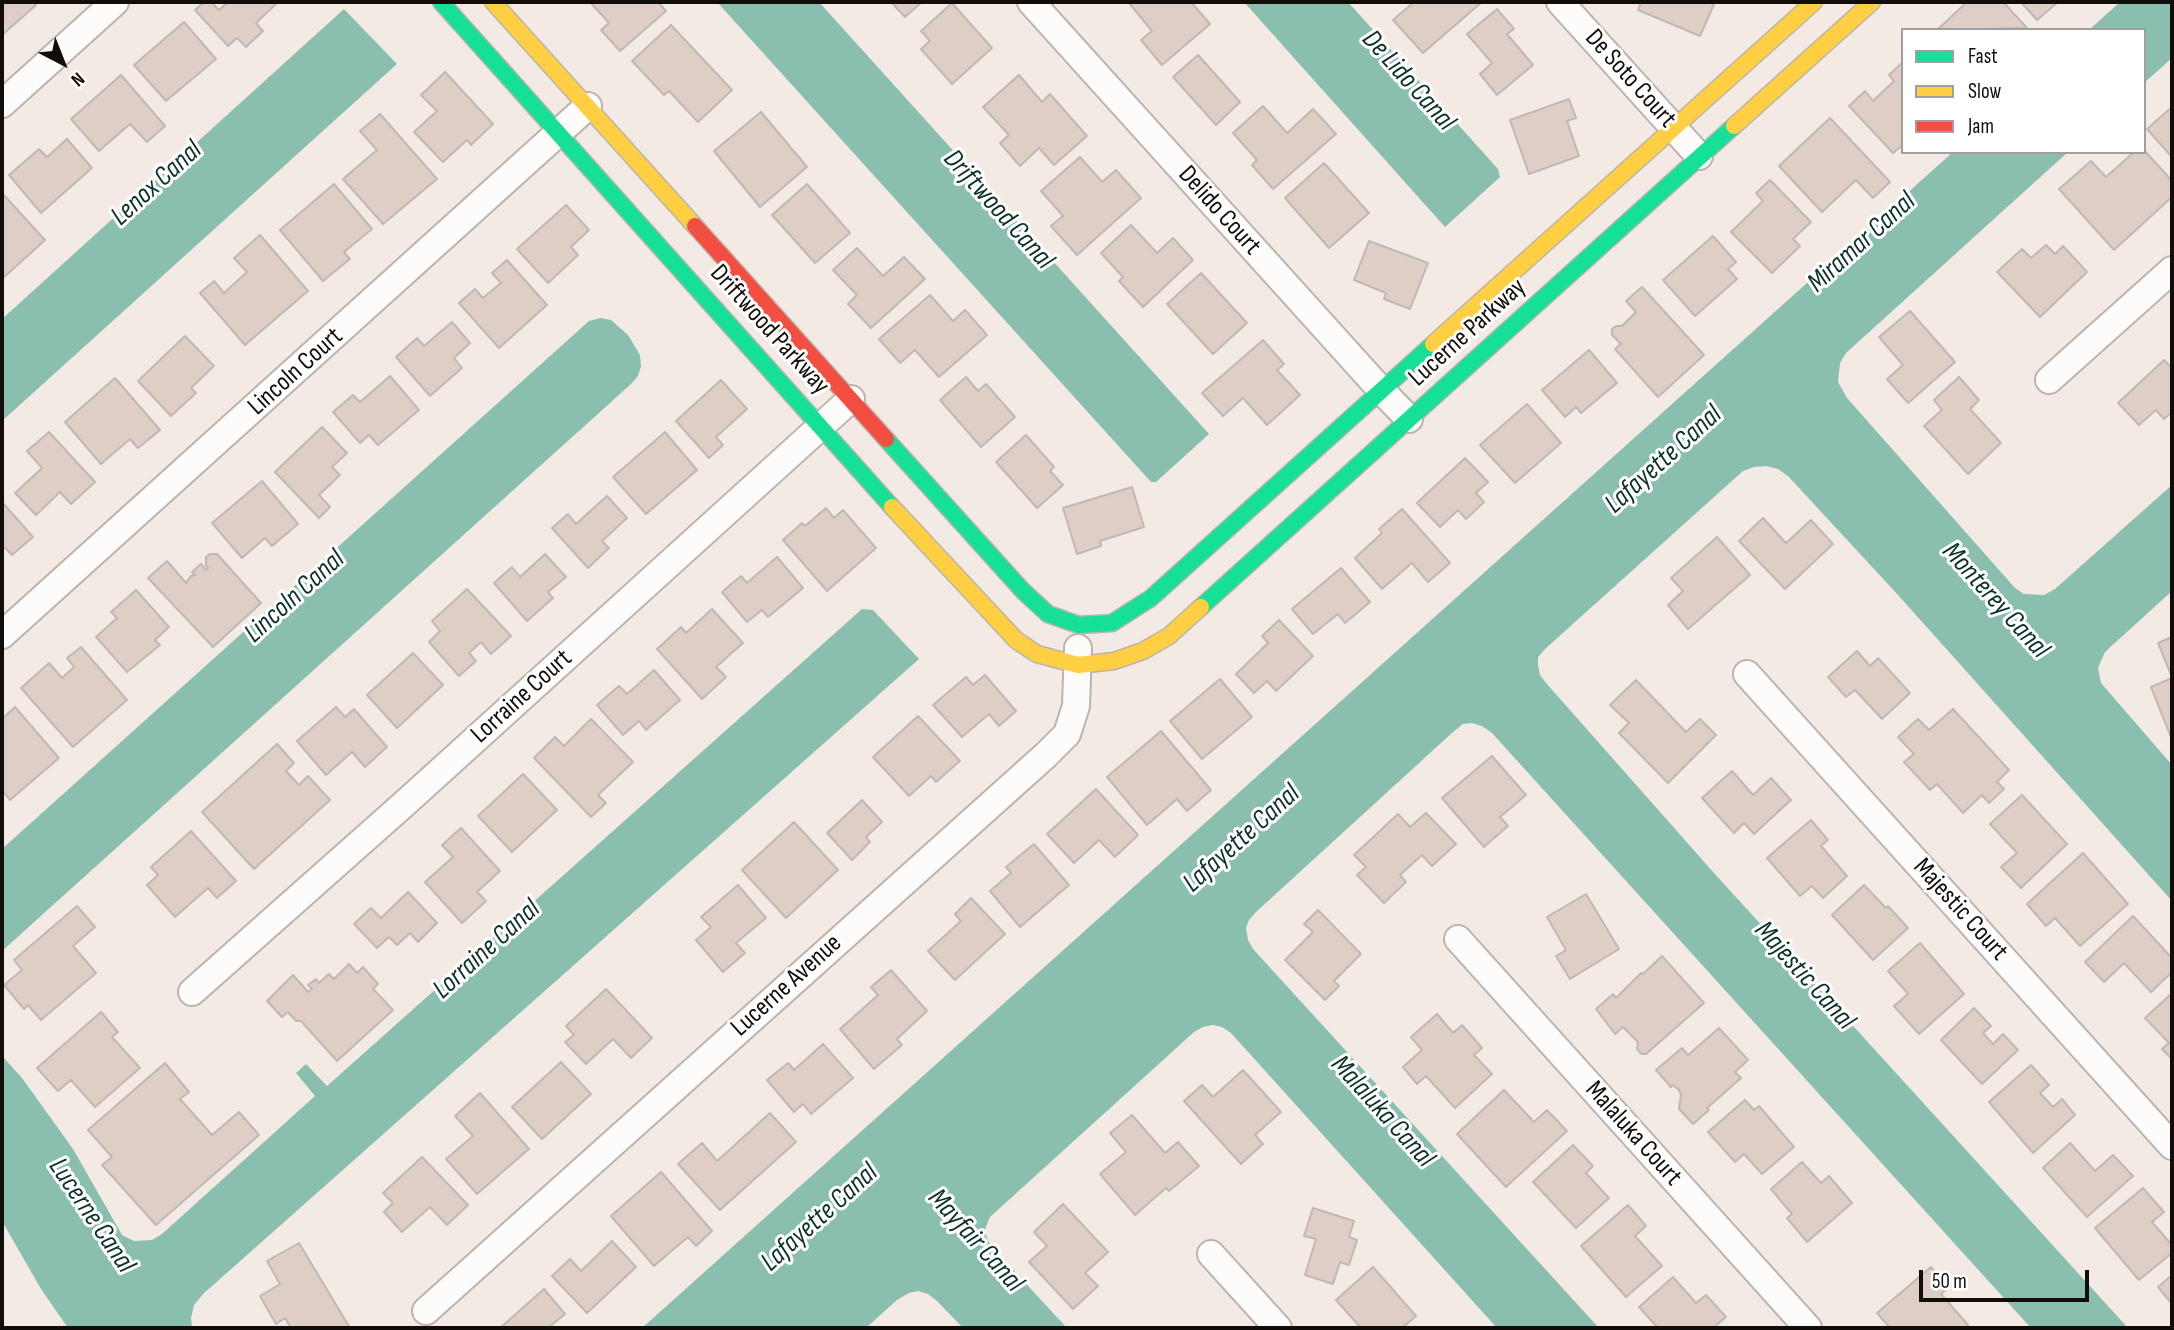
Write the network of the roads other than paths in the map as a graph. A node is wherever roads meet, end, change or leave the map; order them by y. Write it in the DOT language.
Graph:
graph roads {
  1 [pos="115,2"];
  2 [pos="441,2"];
  3 [pos="494,2"];
  4 [pos="1031,2"];
  5 [pos="1560,2"];
  6 [pos="1814,2"];
  7 [pos="1872,2"];
  8 [pos="2,104"];
  9 [pos="588,106"];
  10 [pos="1674,128"];
  11 [pos="560,134"];
  12 [pos="1699,156"];
  13 [pos="2172,270"];
  14 [pos="2049,380"];
  15 [pos="1381,390"];
  16 [pos="851,399"];
  17 [pos="1409,419"];
  18 [pos="821,426"];
  19 [pos="1079,625"];
  20 [pos="2,635"];
  21 [pos="1078,665"];
  22 [pos="1747,674"];
  23 [pos="1458,939"];
  24 [pos="192,992"];
  25 [pos="2172,1146"];
  26 [pos="1211,1254"];
  27 [pos="426,1311"];
  28 [pos="1278,1328"];
  29 [pos="1808,1328"];
  1 -- 8 [label="street"];
  2 -- 11 [label="street, Driftwood Parkway"];
  3 -- 9 [label="street, Driftwood Parkway"];
  4 -- 15 [label="street, Delido Court"];
  5 -- 10 [label="street, De Soto Court"];
  6 -- 10 [label="street, Lucerne Parkway"];
  7 -- 12 [label="street, Lucerne Parkway"];
  9 -- 11 [label="street, Lincoln Court"];
  9 -- 16 [label="street, Driftwood Parkway"];
  10 -- 12 [label="street, De Soto Court"];
  10 -- 15 [label="street, Lucerne Parkway"];
  11 -- 18 [label="street, Driftwood Parkway"];
  11 -- 20 [label="street, Lincoln Court"];
  12 -- 17 [label="street, Lucerne Parkway"];
  13 -- 14 [label="street"];
  15 -- 17 [label="street, Delido Court"];
  15 -- 19 [label="street, Lucerne Parkway"];
  16 -- 18 [label="street, Lorraine Court"];
  16 -- 19 [label="street, Driftwood Parkway"];
  17 -- 21 [label="street, Lucerne Parkway"];
  18 -- 21 [label="street, Driftwood Parkway"];
  18 -- 24 [label="street, Lorraine Court"];
  19 -- 21 [label="street, Lucerne Avenue"];
  21 -- 27 [label="street, Lucerne Avenue"];
  22 -- 25 [label="street, Majestic Court"];
  23 -- 29 [label="street, Malaluka Court"];
  26 -- 28 [label="street"];
}
